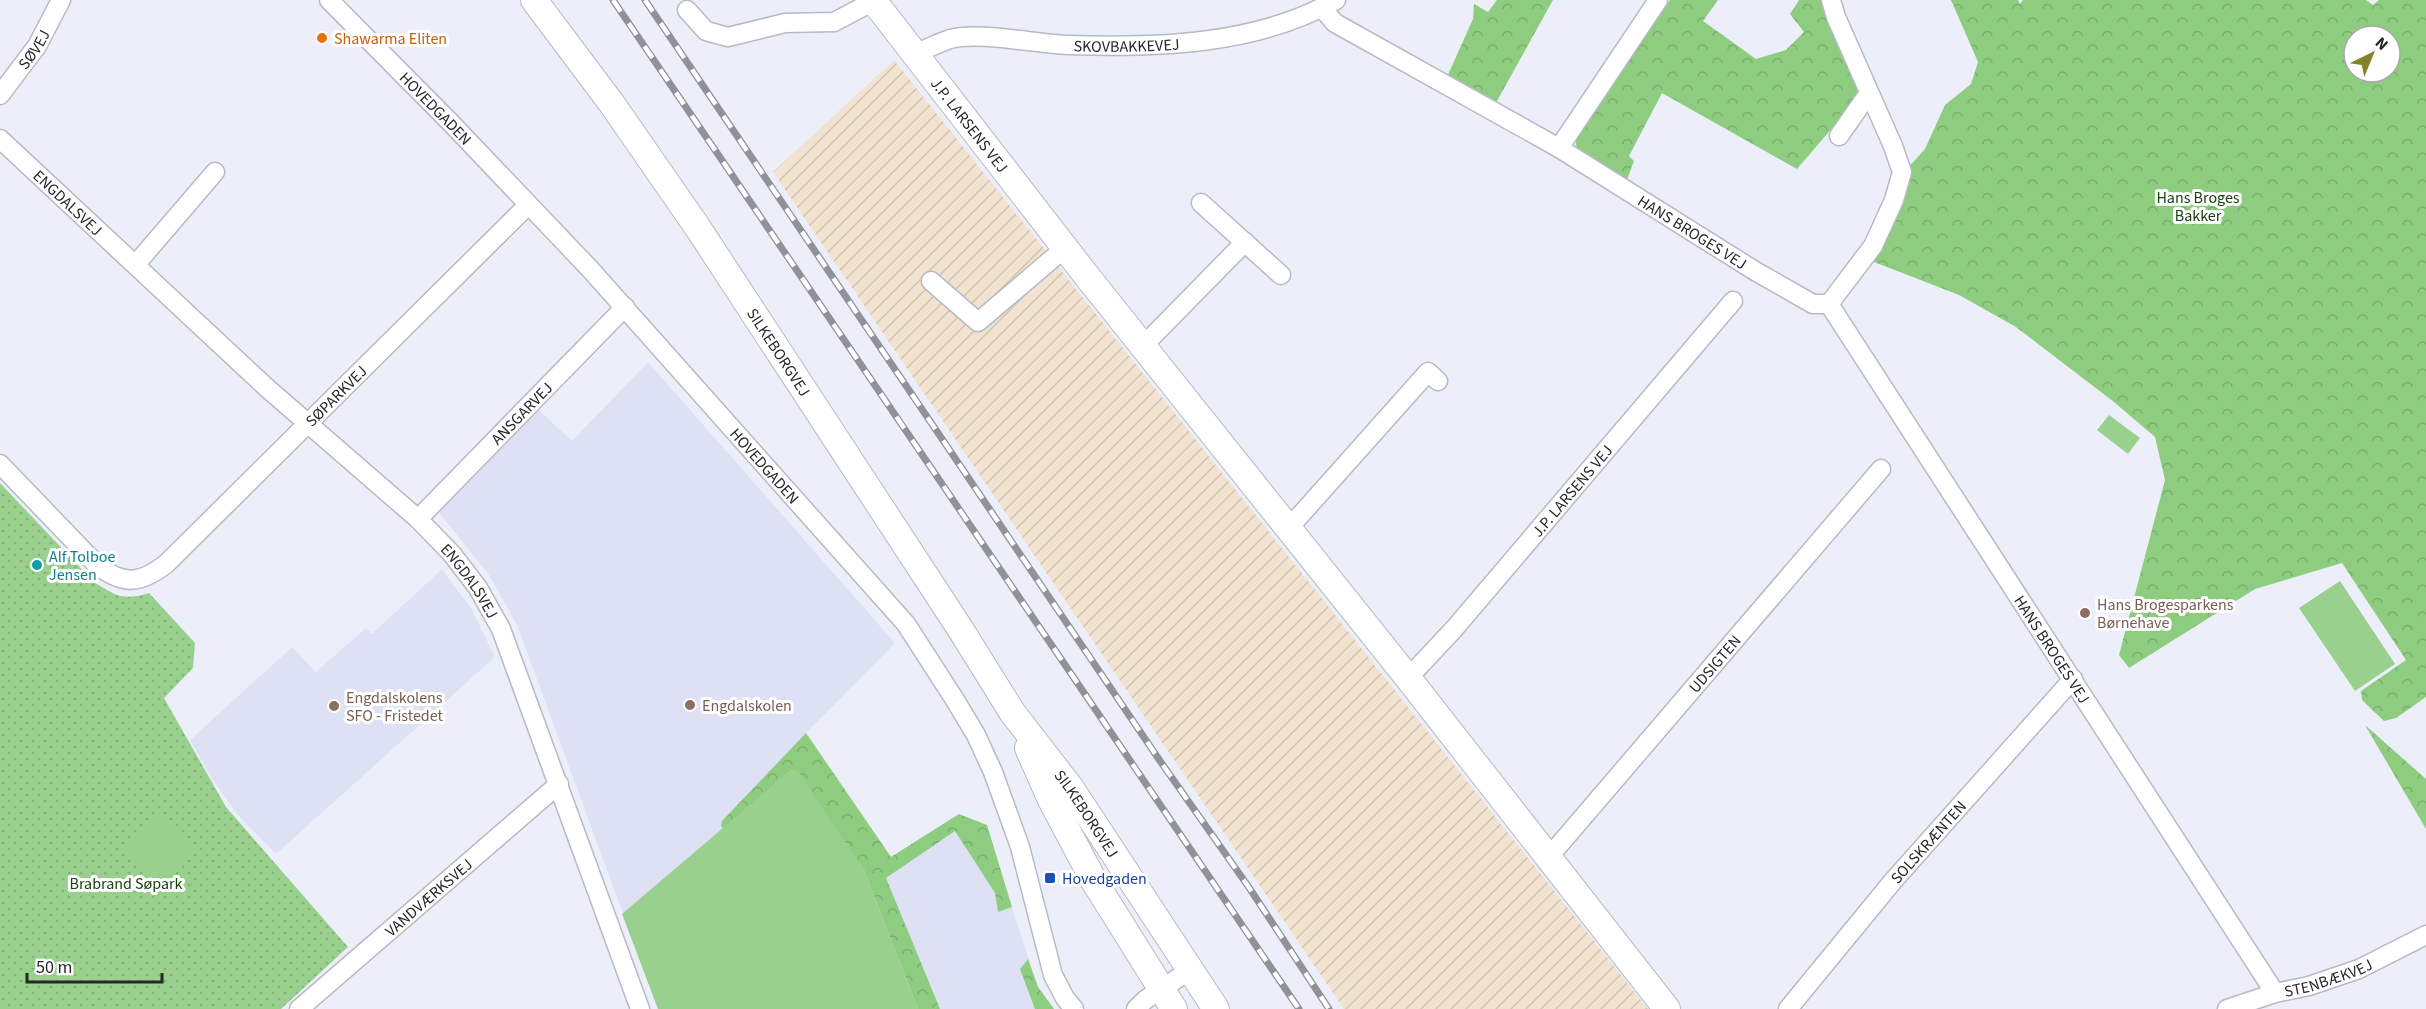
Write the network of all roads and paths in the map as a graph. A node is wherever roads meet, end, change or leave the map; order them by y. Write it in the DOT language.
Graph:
graph roads {
  1 [pos="61,0"];
  2 [pos="329,0"];
  3 [pos="534,0"];
  4 [pos="1658,0"];
  5 [pos="1831,0"];
  6 [pos="874,1"];
  7 [pos="1329,4"];
  8 [pos="687,10"];
  9 [pos="916,53"];
  10 [pos="1869,93"];
  11 [pos="0,95"];
  12 [pos="1839,136"];
  13 [pos="0,139"];
  14 [pos="1558,148"];
  15 [pos="215,172"];
  16 [pos="1201,203"];
  17 [pos="528,205"];
  18 [pos="1245,242"];
  19 [pos="1065,248"];
  20 [pos="135,264"];
  21 [pos="1281,275"];
  22 [pos="931,280"];
  23 [pos="1733,301"];
  24 [pos="1829,304"];
  25 [pos="625,308"];
  26 [pos="1143,346"];
  27 [pos="1438,381"];
  28 [pos="307,422"];
  29 [pos="0,464"];
  30 [pos="1881,469"];
  31 [pos="418,519"];
  32 [pos="1288,529"];
  33 [pos="1408,678"];
  34 [pos="2073,679"];
  35 [pos="1012,712"];
  36 [pos="559,784"];
  37 [pos="1548,858"];
  38 [pos="2426,935"];
  39 [pos="1190,970"];
  40 [pos="2275,993"];
  41 [pos="1168,999"];
  42 [pos="298,1009"];
  43 [pos="640,1009"];
  44 [pos="1074,1009"];
  45 [pos="1136,1009"];
  46 [pos="1216,1009"];
  47 [pos="1667,1009"];
  48 [pos="1788,1009"];
  49 [pos="2227,1009"];
  1 -- 11 [label="street, SØVEJ"];
  2 -- 17 [label="street, HOVEDGADEN"];
  3 -- 35 [label="main road, SILKEBORGVEJ"];
  4 -- 14 [label="street"];
  5 -- 10 [label="street"];
  6 -- 8 [label="street"];
  6 -- 9 [label="main road, J.P. LARSENS VEJ"];
  7 -- 9 [label="street, SKOVBAKKEVEJ"];
  7 -- 14 [label="street, HANS BROGES VEJ"];
  9 -- 19 [label="main road, J.P. LARSENS VEJ"];
  10 -- 12 [label="street"];
  10 -- 24 [label="street"];
  13 -- 20 [label="street, ENGDALSVEJ"];
  14 -- 24 [label="street, HANS BROGES VEJ"];
  15 -- 20 [label="street"];
  16 -- 18 [label="street"];
  17 -- 25 [label="street, HOVEDGADEN"];
  17 -- 28 [label="street, SØPARKVEJ"];
  18 -- 21 [label="street"];
  18 -- 26 [label="street"];
  19 -- 22 [label="street"];
  19 -- 26 [label="main road, J.P. LARSENS VEJ"];
  20 -- 28 [label="street, ENGDALSVEJ"];
  23 -- 33 [label="street, J.P. LARSENS VEJ"];
  24 -- 34 [label="street, HANS BROGES VEJ"];
  25 -- 31 [label="street, ANSGARVEJ"];
  25 -- 44 [label="street, HOVEDGADEN"];
  26 -- 32 [label="main road, J.P. LARSENS VEJ"];
  27 -- 32 [label="street"];
  28 -- 29 [label="street, SØPARKVEJ"];
  28 -- 31 [label="street, ENGDALSVEJ"];
  30 -- 37 [label="street, UDSIGTEN"];
  31 -- 36 [label="street, ENGDALSVEJ"];
  32 -- 33 [label="main road, J.P. LARSENS VEJ"];
  33 -- 37 [label="main road, J.P. LARSENS VEJ"];
  34 -- 40 [label="street, HANS BROGES VEJ"];
  34 -- 48 [label="street, SOLSKRÆNTEN"];
  35 -- 39 [label="main road, SILKEBORGVEJ"];
  35 -- 41 [label="main road, SILKEBORGVEJ"];
  36 -- 42 [label="street, VANDVÆRKSVEJ"];
  36 -- 43 [label="street, ENGDALSVEJ"];
  37 -- 47 [label="main road, J.P. LARSENS VEJ"];
  38 -- 40 [label="street, STENBÆKVEJ"];
  39 -- 41 [label="street"];
  39 -- 46 [label="main road, SILKEBORGVEJ"];
  40 -- 49 [label="street, STENBÆKVEJ"];
  41 -- 45 [label="street"];
}
